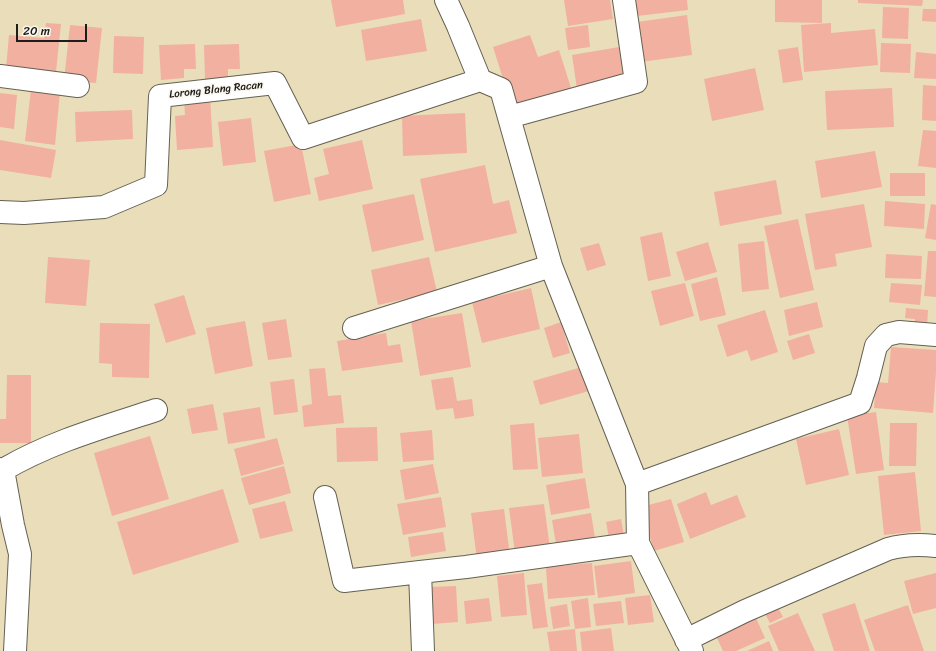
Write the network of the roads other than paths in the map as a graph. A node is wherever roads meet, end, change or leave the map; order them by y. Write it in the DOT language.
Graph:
graph roads {
  1 [pos="446,0"];
  2 [pos="624,0"];
  3 [pos="0,76"];
  4 [pos="480,80"];
  5 [pos="78,86"];
  6 [pos="509,117"];
  7 [pos="0,212"];
  8 [pos="551,266"];
  9 [pos="354,328"];
  10 [pos="936,335"];
  11 [pos="156,410"];
  12 [pos="2,470"];
  13 [pos="637,484"];
  14 [pos="325,497"];
  15 [pos="638,543"];
  16 [pos="936,546"];
  17 [pos="420,572"];
  18 [pos="689,645"];
  19 [pos="15,651"];
  20 [pos="423,651"];
  1 -- 4 [label="street"];
  2 -- 6 [label="street"];
  3 -- 5 [label="street"];
  4 -- 6 [label="street"];
  4 -- 7 [label="street, Lorong Blang Racan"];
  6 -- 8 [label="street"];
  8 -- 9 [label="street"];
  8 -- 13 [label="street"];
  10 -- 13 [label="street"];
  11 -- 12 [label="street"];
  12 -- 19 [label="street"];
  13 -- 15 [label="street"];
  14 -- 17 [label="street"];
  15 -- 17 [label="street"];
  15 -- 18 [label="street"];
  16 -- 18 [label="street"];
  17 -- 20 [label="street"];
}
